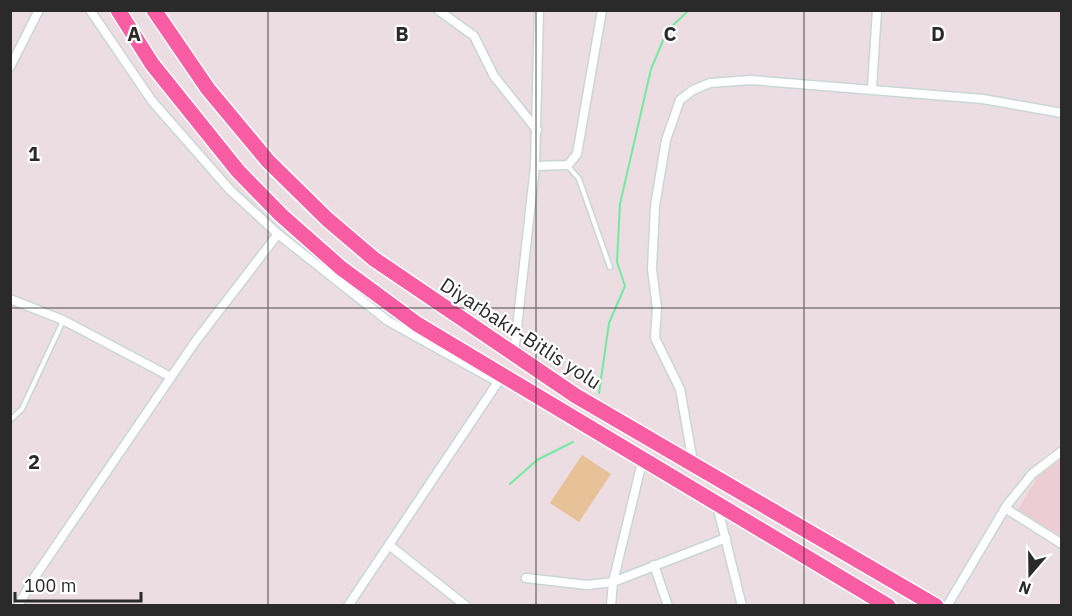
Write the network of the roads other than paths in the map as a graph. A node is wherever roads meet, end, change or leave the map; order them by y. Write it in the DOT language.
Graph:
graph roads {
  1 [pos="39,10"];
  2 [pos="90,10"];
  3 [pos="118,10"];
  4 [pos="154,10"];
  5 [pos="438,10"];
  6 [pos="539,10"];
  7 [pos="602,10"];
  8 [pos="877,10"];
  9 [pos="10,67"];
  10 [pos="872,88"];
  11 [pos="1062,113"];
  12 [pos="537,130"];
  13 [pos="568,165"];
  14 [pos="535,166"];
  15 [pos="278,234"];
  16 [pos="610,267"];
  17 [pos="10,299"];
  18 [pos="63,320"];
  19 [pos="514,354"];
  20 [pos="171,377"];
  21 [pos="500,378"];
  22 [pos="10,420"];
  23 [pos="1062,451"];
  24 [pos="643,458"];
  25 [pos="693,462"];
  26 [pos="717,505"];
  27 [pos="1005,508"];
  28 [pos="726,538"];
  29 [pos="1062,544"];
  30 [pos="388,545"];
  31 [pos="654,565"];
  32 [pos="526,578"];
  33 [pos="613,582"];
  34 [pos="18,606"];
  35 [pos="348,606"];
  36 [pos="466,606"];
  37 [pos="611,606"];
  38 [pos="668,606"];
  39 [pos="742,606"];
  40 [pos="888,606"];
  41 [pos="936,606"];
  42 [pos="946,606"];
  1 -- 9 [label="street"];
  2 -- 15 [label="street"];
  3 -- 21 [label="highway"];
  4 -- 19 [label="highway, Diyarbakır-Bitlis yolu"];
  5 -- 12 [label="street"];
  6 -- 12 [label="street"];
  7 -- 13 [label="street"];
  8 -- 10 [label="street"];
  10 -- 11 [label="street"];
  10 -- 25 [label="street"];
  12 -- 14 [label="street"];
  13 -- 14 [label="street"];
  13 -- 16 [label="lane"];
  14 -- 19 [label="street"];
  15 -- 20 [label="street"];
  15 -- 21 [label="street"];
  17 -- 18 [label="street"];
  18 -- 20 [label="street"];
  18 -- 22 [label="lane"];
  19 -- 25 [label="highway, Diyarbakır-Bitlis yolu"];
  20 -- 34 [label="street"];
  21 -- 24 [label="highway"];
  21 -- 30 [label="street"];
  23 -- 27 [label="street"];
  24 -- 26 [label="highway"];
  24 -- 33 [label="street"];
  25 -- 41 [label="highway, Diyarbakır-Bitlis yolu"];
  26 -- 28 [label="street"];
  26 -- 40 [label="highway"];
  27 -- 29 [label="street"];
  27 -- 42 [label="street"];
  28 -- 31 [label="street"];
  28 -- 39 [label="street"];
  30 -- 35 [label="street"];
  30 -- 36 [label="street"];
  31 -- 33 [label="street"];
  31 -- 38 [label="street"];
  32 -- 33 [label="street"];
  33 -- 37 [label="street"];
}
